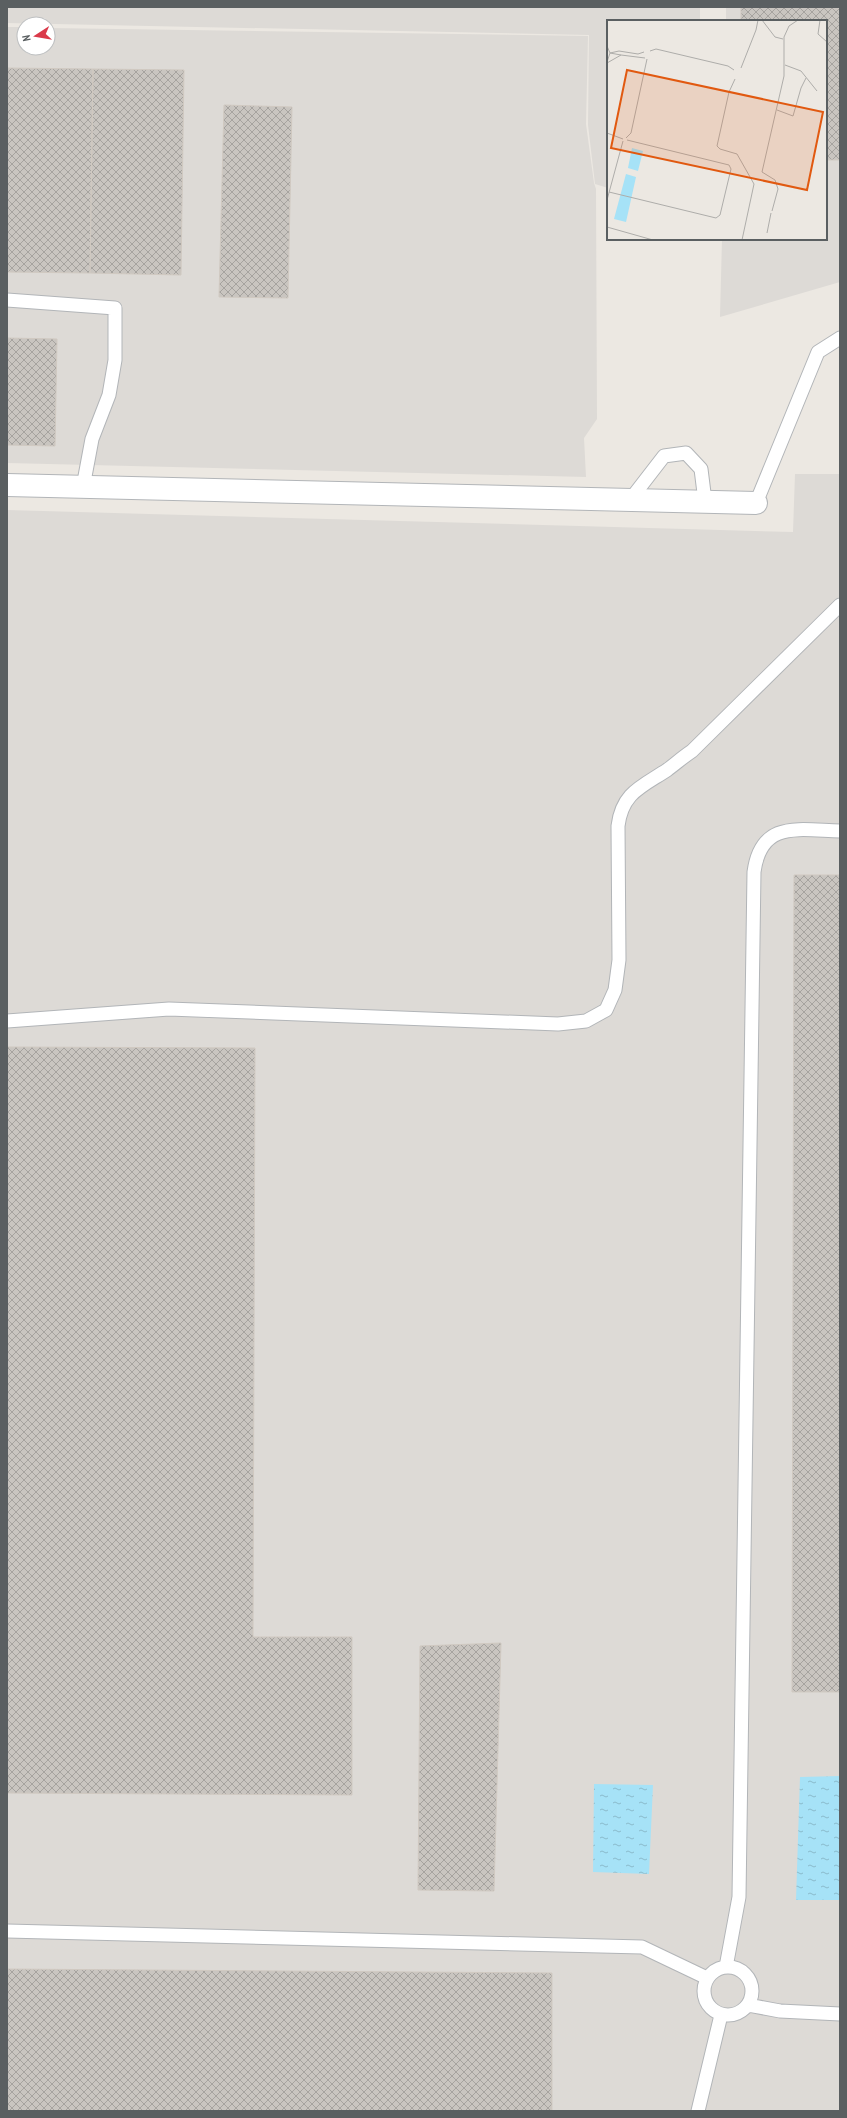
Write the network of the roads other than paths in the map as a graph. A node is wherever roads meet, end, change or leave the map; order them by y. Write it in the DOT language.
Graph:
graph roads {
  1 [pos="7,300"];
  2 [pos="840,338"];
  3 [pos="7,485"];
  4 [pos="83,487"];
  5 [pos="630,500"];
  6 [pos="705,502"];
  7 [pos="756,503"];
  8 [pos="840,605"];
  9 [pos="840,831"];
  10 [pos="7,1020"];
  11 [pos="7,1931"];
  12 [pos="726,1967"];
  13 [pos="708,1978"];
  14 [pos="748,2005"];
  15 [pos="840,2014"];
  16 [pos="721,2015"];
  17 [pos="698,2111"];
  1 -- 4 [label="lane"];
  2 -- 7 [label="lane"];
  3 -- 4 [label="street"];
  4 -- 5 [label="street"];
  5 -- 6 [label="street"];
  5 -- 6 [label="lane"];
  6 -- 7 [label="street"];
  8 -- 10 [label="lane"];
  9 -- 12 [label="lane"];
  11 -- 13 [label="lane"];
  12 -- 13 [label="lane"];
  12 -- 14 [label="lane"];
  13 -- 16 [label="lane"];
  14 -- 15 [label="lane"];
  14 -- 16 [label="lane"];
  16 -- 17 [label="lane"];
}
